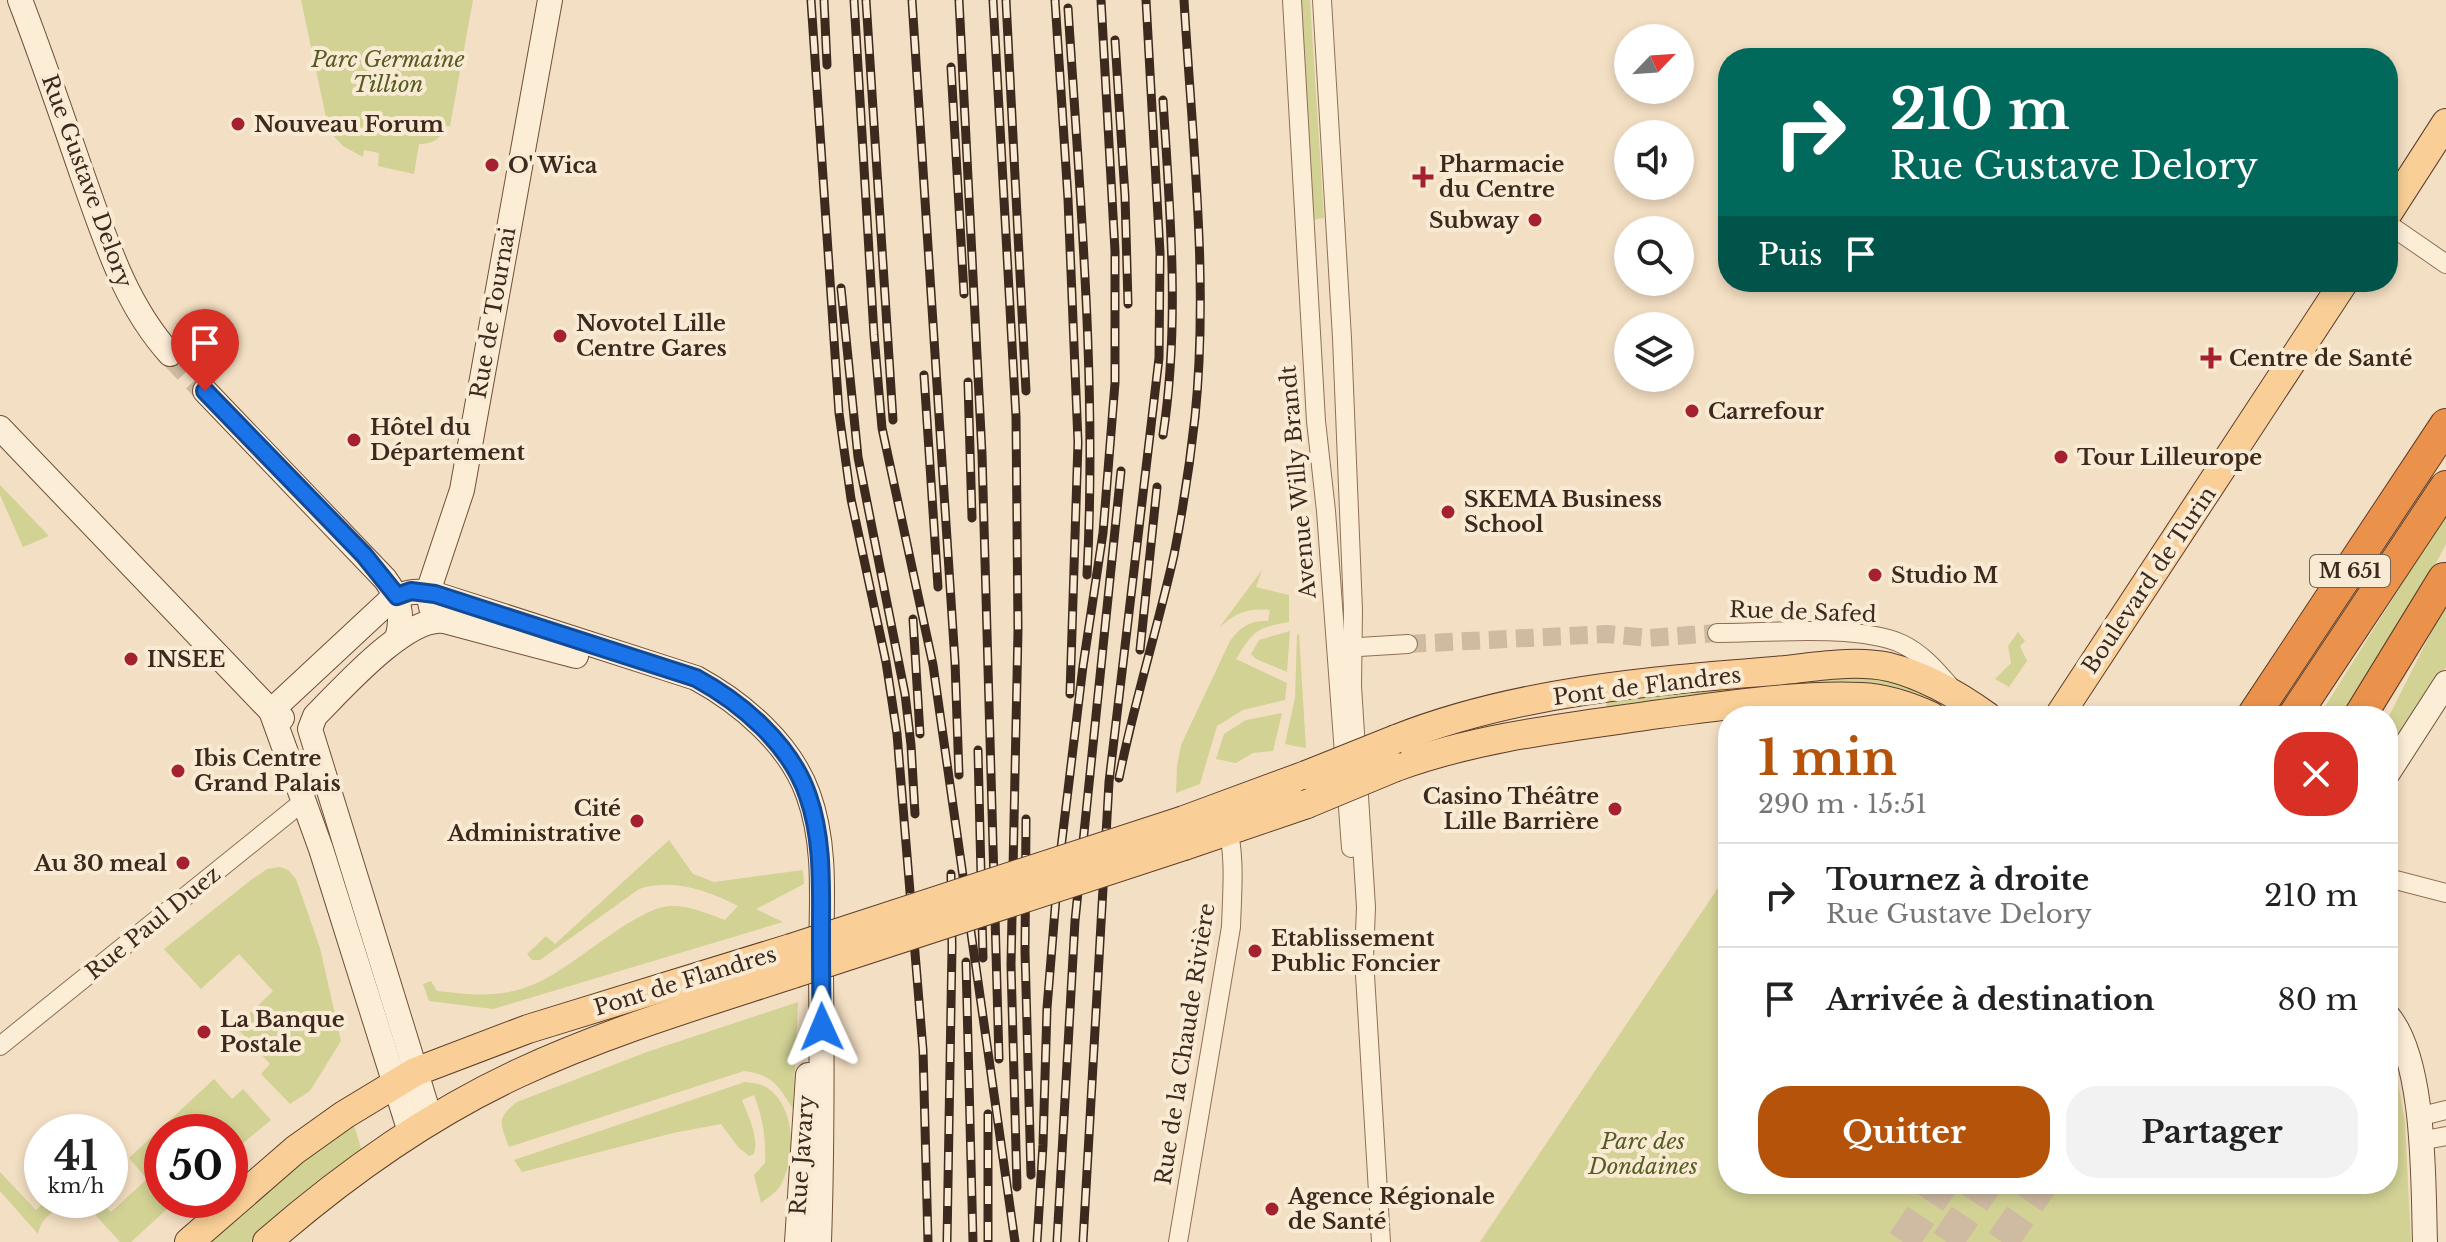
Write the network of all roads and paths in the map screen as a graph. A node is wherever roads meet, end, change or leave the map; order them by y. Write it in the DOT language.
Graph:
graph roads {
  1 [pos="20,0"];
  2 [pos="550,0"];
  3 [pos="1292,0"];
  4 [pos="1322,0"];
  5 [pos="2446,123"];
  6 [pos="2398,197"];
  7 [pos="2398,231"];
  8 [pos="2446,264"];
  9 [pos="2337,292"];
  10 [pos="170,354"];
  11 [pos="205,391"];
  12 [pos="2446,425"];
  13 [pos="0,428"];
  14 [pos="2446,487"];
  15 [pos="2445,578"];
  16 [pos="428,592"];
  17 [pos="397,596"];
  18 [pos="438,620"];
  19 [pos="1717,633"];
  20 [pos="397,639"];
  21 [pos="1408,644"];
  22 [pos="1344,648"];
  23 [pos="2446,683"];
  24 [pos="1961,699"];
  25 [pos="1727,706"];
  26 [pos="1907,706"];
  27 [pos="1972,706"];
  28 [pos="2066,706"];
  29 [pos="2260,706"];
  30 [pos="2301,706"];
  31 [pos="2366,706"];
  32 [pos="2385,706"];
  33 [pos="1718,707"];
  34 [pos="271,711"];
  35 [pos="753,720"];
  36 [pos="310,729"];
  37 [pos="1396,753"];
  38 [pos="2398,757"];
  39 [pos="305,800"];
  40 [pos="1226,820"];
  41 [pos="2398,881"];
  42 [pos="2446,893"];
  43 [pos="802,965"];
  44 [pos="2398,1033"];
  45 [pos="0,1046"];
  46 [pos="405,1078"];
  47 [pos="2446,1110"];
  48 [pos="421,1126"];
  49 [pos="2419,1129"];
  50 [pos="2446,1136"];
  51 [pos="189,1242"];
  52 [pos="267,1242"];
  53 [pos="797,1242"];
  54 [pos="819,1242"];
  55 [pos="1178,1242"];
  56 [pos="1381,1242"];
  57 [pos="2425,1242"];
  1 -- 10 [label="main road, Rue Gustave Delory"];
  2 -- 16 [label="main road, Rue de Tournai"];
  3 -- 22 [label="street, Avenue Willy Brandt"];
  4 -- 22 [label="street, Avenue Willy Brandt"];
  5 -- 6 [label="main road"];
  7 -- 8 [label="street"];
  9 -- 28 [label="main road, Boulevard de Turin"];
  11 -- 17 [label="main road"];
  12 -- 29 [label="highway, M 651"];
  13 -- 34 [label="main road"];
  14 -- 30 [label="highway, M 651"];
  15 -- 31 [label="highway"];
  15 -- 32 [label="highway"];
  16 -- 17 [label="main road, Rue Javary"];
  16 -- 18 [label="main road"];
  16 -- 35 [label="main road, Rue Javary"];
  17 -- 20 [label="main road"];
  17 -- 34 [label="main road"];
  18 -- 20 [label="main road"];
  18 -- 35 [label="main road, Rue Javary"];
  19 -- 24 [label="street, Rue de Safed"];
  20 -- 36 [label="main road"];
  21 -- 22 [label="street"];
  22 -- 56 [label="street, Avenue Willy Brandt"];
  23 -- 38 [label="main road"];
  24 -- 27 [label="main road, Pont de Flandres"];
  24 -- 37 [label="main road, Pont de Flandres"];
  25 -- 26 [label="main road, Pont de Flandres"];
  33 -- 37 [label="main road, Pont de Flandres"];
  34 -- 36 [label="main road"];
  34 -- 39 [label="main road"];
  35 -- 43 [label="main road, Rue Javary"];
  36 -- 46 [label="main road"];
  37 -- 40 [label="main road, Pont de Flandres, bridge"];
  37 -- 40 [label="main road, Pont de Flandres, bridge"];
  39 -- 45 [label="street, Rue Paul Duez"];
  39 -- 46 [label="main road"];
  40 -- 43 [label="main road, Pont de Flandres, bridge"];
  40 -- 55 [label="street, Rue de la Chaude Rivière"];
  41 -- 42 [label="street"];
  43 -- 46 [label="main road, Pont de Flandres"];
  43 -- 48 [label="main road, Pont de Flandres"];
  43 -- 53 [label="main road, Rue Javary"];
  43 -- 54 [label="main road, Rue Javary"];
  44 -- 49 [label="main road"];
  46 -- 48 [label="main road"];
  46 -- 51 [label="main road, Pont de Flandres"];
  47 -- 49 [label="street"];
  48 -- 52 [label="main road, Pont de Flandres"];
  49 -- 50 [label="street"];
  49 -- 57 [label="main road"];
}
